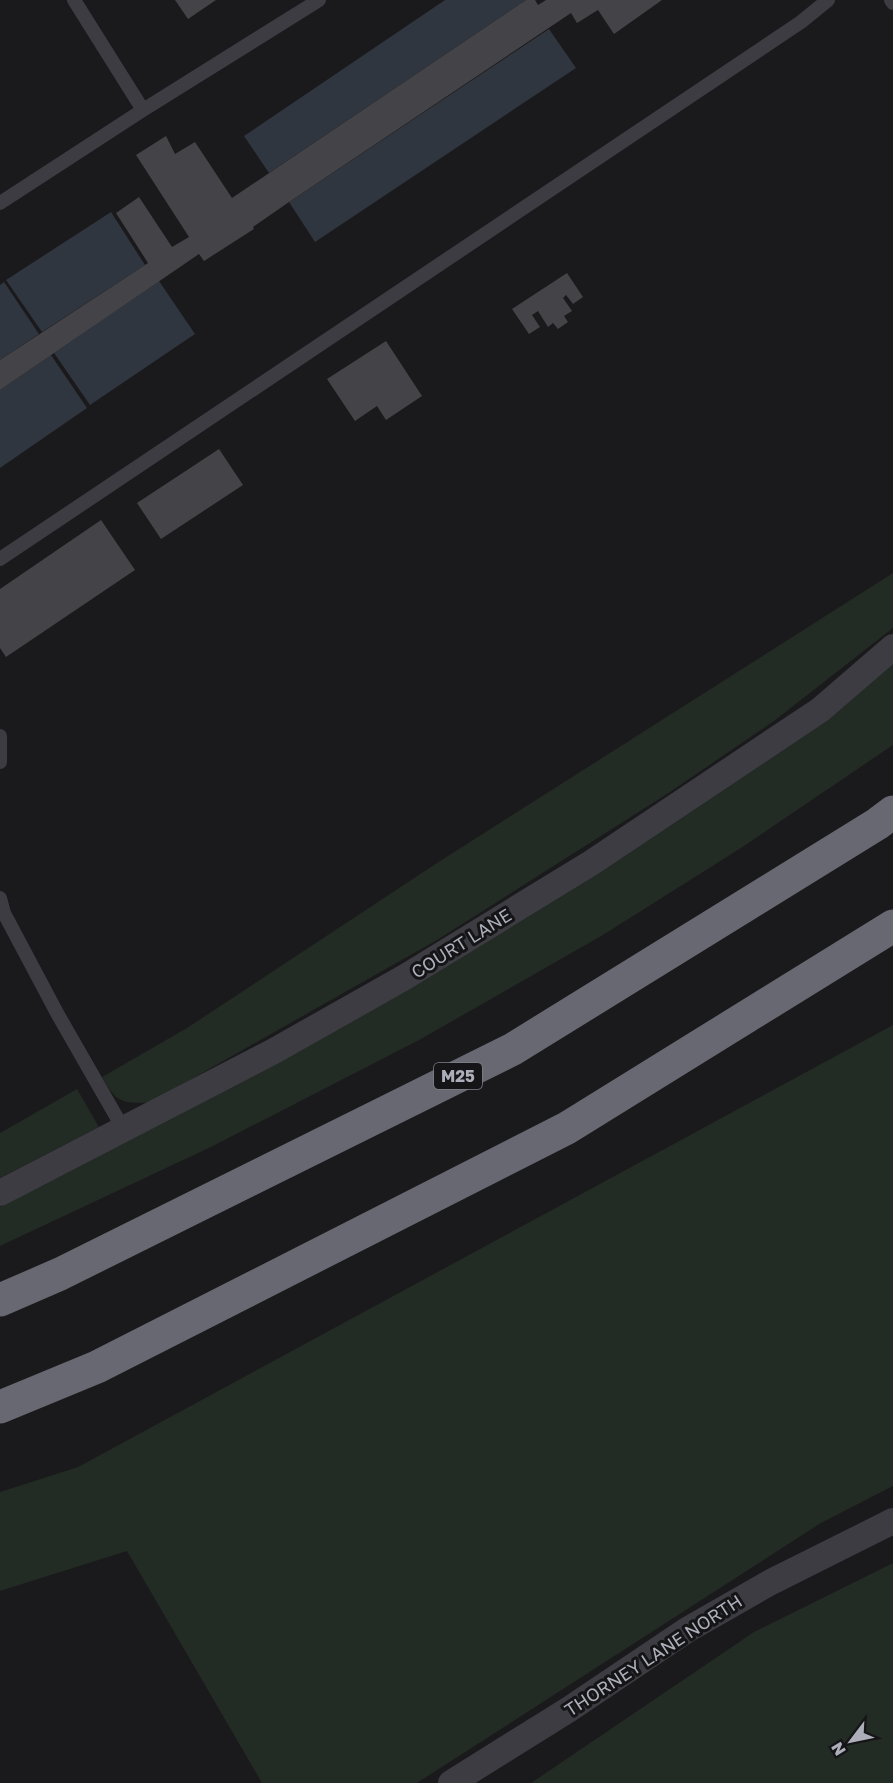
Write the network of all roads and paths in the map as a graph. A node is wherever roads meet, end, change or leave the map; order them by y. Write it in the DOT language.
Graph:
graph roads {
  1 [pos="74,0"];
  2 [pos="319,0"];
  3 [pos="828,0"];
  4 [pos="143,110"];
  5 [pos="0,203"];
  6 [pos="0,560"];
  7 [pos="893,648"];
  8 [pos="0,736"];
  9 [pos="0,762"];
  10 [pos="893,812"];
  11 [pos="0,898"];
  12 [pos="893,926"];
  13 [pos="124,1130"];
  14 [pos="0,1193"];
  15 [pos="0,1300"];
  16 [pos="0,1407"];
  17 [pos="893,1521"];
  18 [pos="451,1783"];
  1 -- 4 [label="lane"];
  2 -- 4 [label="lane"];
  3 -- 6 [label="lane"];
  4 -- 5 [label="lane"];
  7 -- 13 [label="street, COURT LANE"];
  8 -- 9 [label="lane"];
  10 -- 15 [label="highway, M25"];
  11 -- 13 [label="lane"];
  12 -- 16 [label="highway"];
  13 -- 14 [label="street, COURT LANE"];
  17 -- 18 [label="street, THORNEY LANE NORTH"];
}
